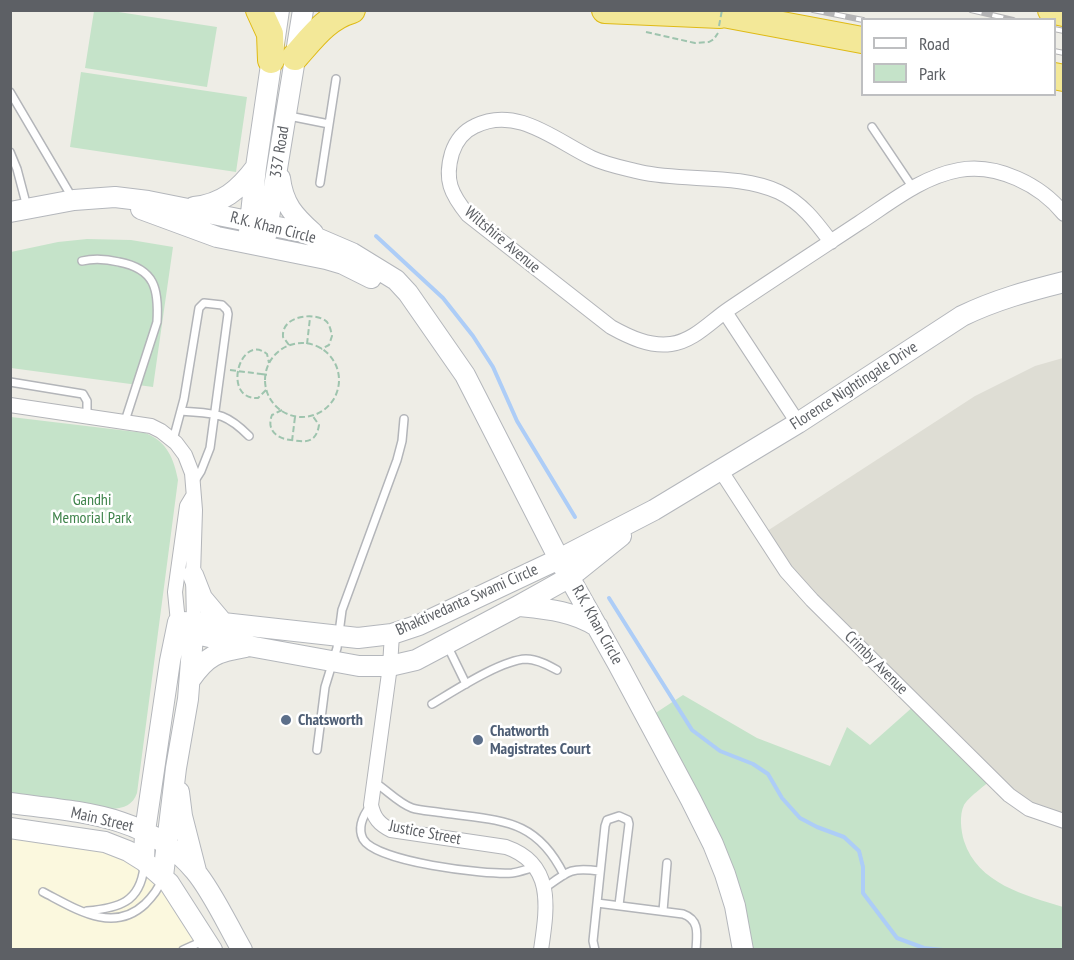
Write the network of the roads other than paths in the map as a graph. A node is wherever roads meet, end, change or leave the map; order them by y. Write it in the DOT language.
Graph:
graph roads {
  1 [pos="259,10"];
  2 [pos="279,10"];
  3 [pos="303,10"];
  4 [pos="352,10"];
  5 [pos="605,10"];
  6 [pos="1051,10"];
  7 [pos="1064,13"];
  8 [pos="721,16"];
  9 [pos="861,40"];
  10 [pos="283,58"];
  11 [pos="336,79"];
  12 [pos="12,96"];
  13 [pos="286,116"];
  14 [pos="329,124"];
  15 [pos="873,127"];
  16 [pos="10,152"];
  17 [pos="279,163"];
  18 [pos="256,168"];
  19 [pos="320,183"];
  20 [pos="913,188"];
  21 [pos="100,199"];
  22 [pos="74,200"];
  23 [pos="185,208"];
  24 [pos="19,210"];
  25 [pos="1064,214"];
  26 [pos="259,222"];
  27 [pos="319,238"];
  28 [pos="831,242"];
  29 [pos="256,245"];
  30 [pos="82,261"];
  31 [pos="1064,282"];
  32 [pos="724,312"];
  33 [pos="422,313"];
  34 [pos="10,381"];
  35 [pos="10,405"];
  36 [pos="182,411"];
  37 [pos="214,414"];
  38 [pos="87,416"];
  39 [pos="404,419"];
  40 [pos="125,421"];
  41 [pos="798,423"];
  42 [pos="249,436"];
  43 [pos="173,440"];
  44 [pos="722,471"];
  45 [pos="193,490"];
  46 [pos="654,510"];
  47 [pos="559,559"];
  48 [pos="193,575"];
  49 [pos="570,577"];
  50 [pos="518,606"];
  51 [pos="223,623"];
  52 [pos="598,627"];
  53 [pos="186,628"];
  54 [pos="392,634"];
  55 [pos="339,637"];
  56 [pos="446,645"];
  57 [pos="249,646"];
  58 [pos="333,662"];
  59 [pos="390,666"];
  60 [pos="557,670"];
  61 [pos="189,680"];
  62 [pos="466,684"];
  63 [pos="432,704"];
  64 [pos="316,750"];
  65 [pos="176,768"];
  66 [pos="374,782"];
  67 [pos="10,803"];
  68 [pos="371,805"];
  69 [pos="1064,821"];
  70 [pos="10,828"];
  71 [pos="145,831"];
  72 [pos="166,844"];
  73 [pos="144,861"];
  74 [pos="667,863"];
  75 [pos="535,867"];
  76 [pos="599,871"];
  77 [pos="196,872"];
  78 [pos="564,874"];
  79 [pos="163,876"];
  80 [pos="545,888"];
  81 [pos="43,892"];
  82 [pos="597,903"];
  83 [pos="619,905"];
  84 [pos="84,911"];
  85 [pos="663,911"];
  86 [pos="209,945"];
  87 [pos="183,950"];
  88 [pos="242,950"];
  89 [pos="541,950"];
  90 [pos="595,950"];
  91 [pos="696,950"];
  92 [pos="743,950"];
  1 -- 10 [label="highway"];
  2 -- 10 [label="street"];
  3 -- 10 [label="street"];
  4 -- 10 [label="highway"];
  5 -- 8 [label="highway"];
  6 -- 7 [label="highway"];
  8 -- 9 [label="highway"];
  10 -- 13 [label="street, 337 Road"];
  10 -- 18 [label="street, 337 Road"];
  11 -- 14 [label="lane"];
  12 -- 22 [label="lane"];
  13 -- 14 [label="lane"];
  13 -- 17 [label="street, 337 Road"];
  14 -- 19 [label="lane"];
  15 -- 20 [label="lane"];
  16 -- 24 [label="lane"];
  17 -- 26 [label="street, 337 Road"];
  17 -- 27 [label="street"];
  18 -- 23 [label="street"];
  18 -- 26 [label="street, 337 Road"];
  20 -- 25 [label="street, Wiltshire Avenue"];
  20 -- 28 [label="street, Wiltshire Avenue"];
  21 -- 22 [label="street, R.K. Khan Circle"];
  21 -- 23 [label="street, R.K. Khan Circle"];
  21 -- 29 [label="street, R.K. Khan Circle"];
  22 -- 24 [label="street, R.K. Khan Circle"];
  23 -- 26 [label="street, R.K. Khan Circle"];
  26 -- 27 [label="street, R.K. Khan Circle"];
  26 -- 29 [label="street, 337 Road"];
  27 -- 33 [label="street, R.K. Khan Circle"];
  28 -- 32 [label="street, Wiltshire Avenue"];
  28 -- 32 [label="street, Wiltshire Avenue"];
  29 -- 33 [label="street, R.K. Khan Circle"];
  30 -- 40 [label="lane"];
  31 -- 41 [label="street, Florence Nightingale Drive"];
  32 -- 41 [label="street"];
  33 -- 47 [label="street, R.K. Khan Circle"];
  34 -- 38 [label="lane"];
  35 -- 38 [label="street"];
  36 -- 37 [label="lane"];
  36 -- 37 [label="lane"];
  36 -- 43 [label="lane"];
  37 -- 42 [label="lane"];
  37 -- 45 [label="lane"];
  38 -- 40 [label="street"];
  39 -- 55 [label="lane"];
  40 -- 43 [label="street"];
  41 -- 44 [label="street, Florence Nightingale Drive"];
  43 -- 45 [label="street"];
  44 -- 46 [label="street, Florence Nightingale Drive"];
  44 -- 69 [label="street, Crimby Avenue"];
  45 -- 48 [label="street"];
  45 -- 53 [label="street"];
  46 -- 47 [label="street, Florence Nightingale Drive"];
  46 -- 49 [label="street, Florence Nightingale Drive"];
  47 -- 49 [label="street, R.K. Khan Circle"];
  47 -- 54 [label="street, Bhaktivedanta Swami Circle"];
  48 -- 51 [label="street"];
  48 -- 53 [label="street"];
  49 -- 50 [label="street, Bhaktivedanta Swami Circle"];
  49 -- 52 [label="street, R.K. Khan Circle"];
  50 -- 52 [label="street"];
  50 -- 56 [label="street, Bhaktivedanta Swami Circle"];
  51 -- 53 [label="street, Bhaktivedanta Swami Circle"];
  51 -- 55 [label="street, Bhaktivedanta Swami Circle"];
  52 -- 92 [label="street, R.K. Khan Circle"];
  53 -- 57 [label="street, Bhaktivedanta Swami Circle"];
  53 -- 61 [label="street"];
  53 -- 71 [label="street"];
  54 -- 55 [label="street, Bhaktivedanta Swami Circle"];
  54 -- 59 [label="street, Justice Street"];
  55 -- 58 [label="lane"];
  56 -- 59 [label="street, Bhaktivedanta Swami Circle"];
  56 -- 62 [label="lane"];
  57 -- 58 [label="street, Bhaktivedanta Swami Circle"];
  57 -- 61 [label="street"];
  58 -- 59 [label="street, Bhaktivedanta Swami Circle"];
  58 -- 64 [label="lane"];
  59 -- 66 [label="street, Justice Street"];
  60 -- 62 [label="lane"];
  61 -- 65 [label="street"];
  62 -- 63 [label="lane"];
  65 -- 72 [label="street"];
  65 -- 77 [label="street"];
  66 -- 68 [label="street, Justice Street"];
  66 -- 78 [label="lane"];
  67 -- 71 [label="street, Main Street"];
  68 -- 75 [label="street, Justice Street"];
  68 -- 75 [label="lane"];
  70 -- 73 [label="street, Main Street"];
  71 -- 72 [label="street, Main Street"];
  71 -- 73 [label="street"];
  72 -- 77 [label="street, Main Street"];
  72 -- 79 [label="street"];
  73 -- 79 [label="street, Main Street"];
  73 -- 84 [label="lane"];
  74 -- 85 [label="lane"];
  75 -- 80 [label="street, Justice Street"];
  76 -- 78 [label="lane"];
  76 -- 82 [label="lane"];
  76 -- 83 [label="lane"];
  77 -- 88 [label="street, Main Street"];
  78 -- 80 [label="lane"];
  79 -- 84 [label="lane"];
  79 -- 86 [label="street, Main Street"];
  80 -- 89 [label="street, Justice Street"];
  81 -- 84 [label="lane"];
  82 -- 83 [label="lane"];
  82 -- 90 [label="lane"];
  83 -- 85 [label="lane"];
  85 -- 91 [label="lane"];
  86 -- 87 [label="lane"];
}
